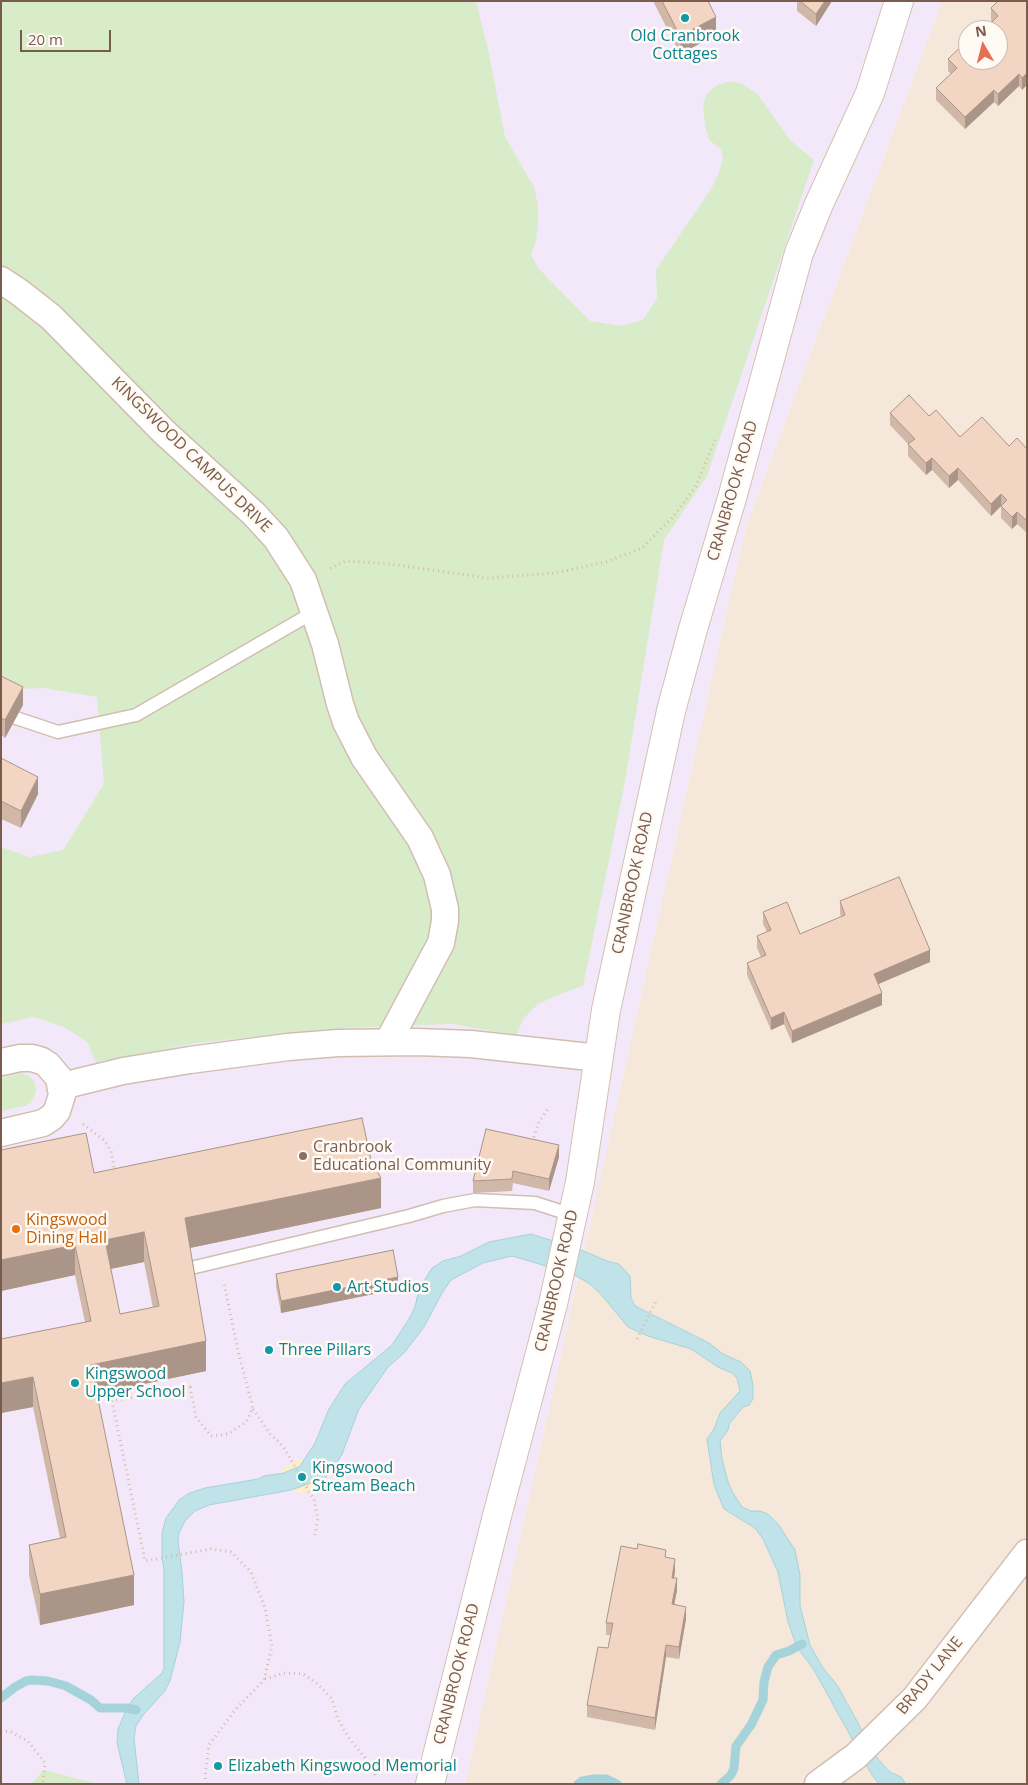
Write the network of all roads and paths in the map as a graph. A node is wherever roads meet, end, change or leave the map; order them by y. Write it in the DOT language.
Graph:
graph roads {
  1 [pos="899,1"];
  2 [pos="1,280"];
  3 [pos="718,432"];
  4 [pos="303,580"];
  5 [pos="314,612"];
  6 [pos="16,718"];
  7 [pos="388,1042"];
  8 [pos="599,1058"];
  9 [pos="1,1062"];
  10 [pos="62,1086"];
  11 [pos="548,1109"];
  12 [pos="83,1123"];
  13 [pos="1,1133"];
  14 [pos="530,1148"];
  15 [pos="117,1179"];
  16 [pos="572,1215"];
  17 [pos="220,1260"];
  18 [pos="195,1267"];
  19 [pos="656,1301"];
  20 [pos="637,1339"];
  21 [pos="253,1408"];
  22 [pos="315,1535"];
  23 [pos="1027,1553"];
  24 [pos="264,1680"];
  25 [pos="1,1731"];
  26 [pos="376,1776"];
  27 [pos="43,1784"];
  28 [pos="206,1784"];
  29 [pos="430,1784"];
  30 [pos="818,1784"];
  1 -- 8 [label="street, CRANBROOK ROAD"];
  2 -- 4 [label="street, KINGSWOOD CAMPUS DRIVE"];
  3 -- 4 [label="path"];
  4 -- 5 [label="street, KINGSWOOD CAMPUS DRIVE"];
  5 -- 6 [label="lane"];
  5 -- 7 [label="street, KINGSWOOD CAMPUS DRIVE"];
  7 -- 8 [label="street"];
  7 -- 10 [label="street"];
  8 -- 16 [label="street, CRANBROOK ROAD"];
  9 -- 10 [label="street"];
  10 -- 13 [label="street"];
  11 -- 14 [label="path"];
  12 -- 15 [label="path"];
  16 -- 17 [label="lane"];
  16 -- 29 [label="street, CRANBROOK ROAD"];
  17 -- 18 [label="lane"];
  17 -- 21 [label="path"];
  19 -- 20 [label="path"];
  21 -- 22 [label="path"];
  21 -- 24 [label="path"];
  23 -- 30 [label="street, BRADY LANE"];
  24 -- 26 [label="path"];
  24 -- 28 [label="path"];
  25 -- 27 [label="path"];
}
